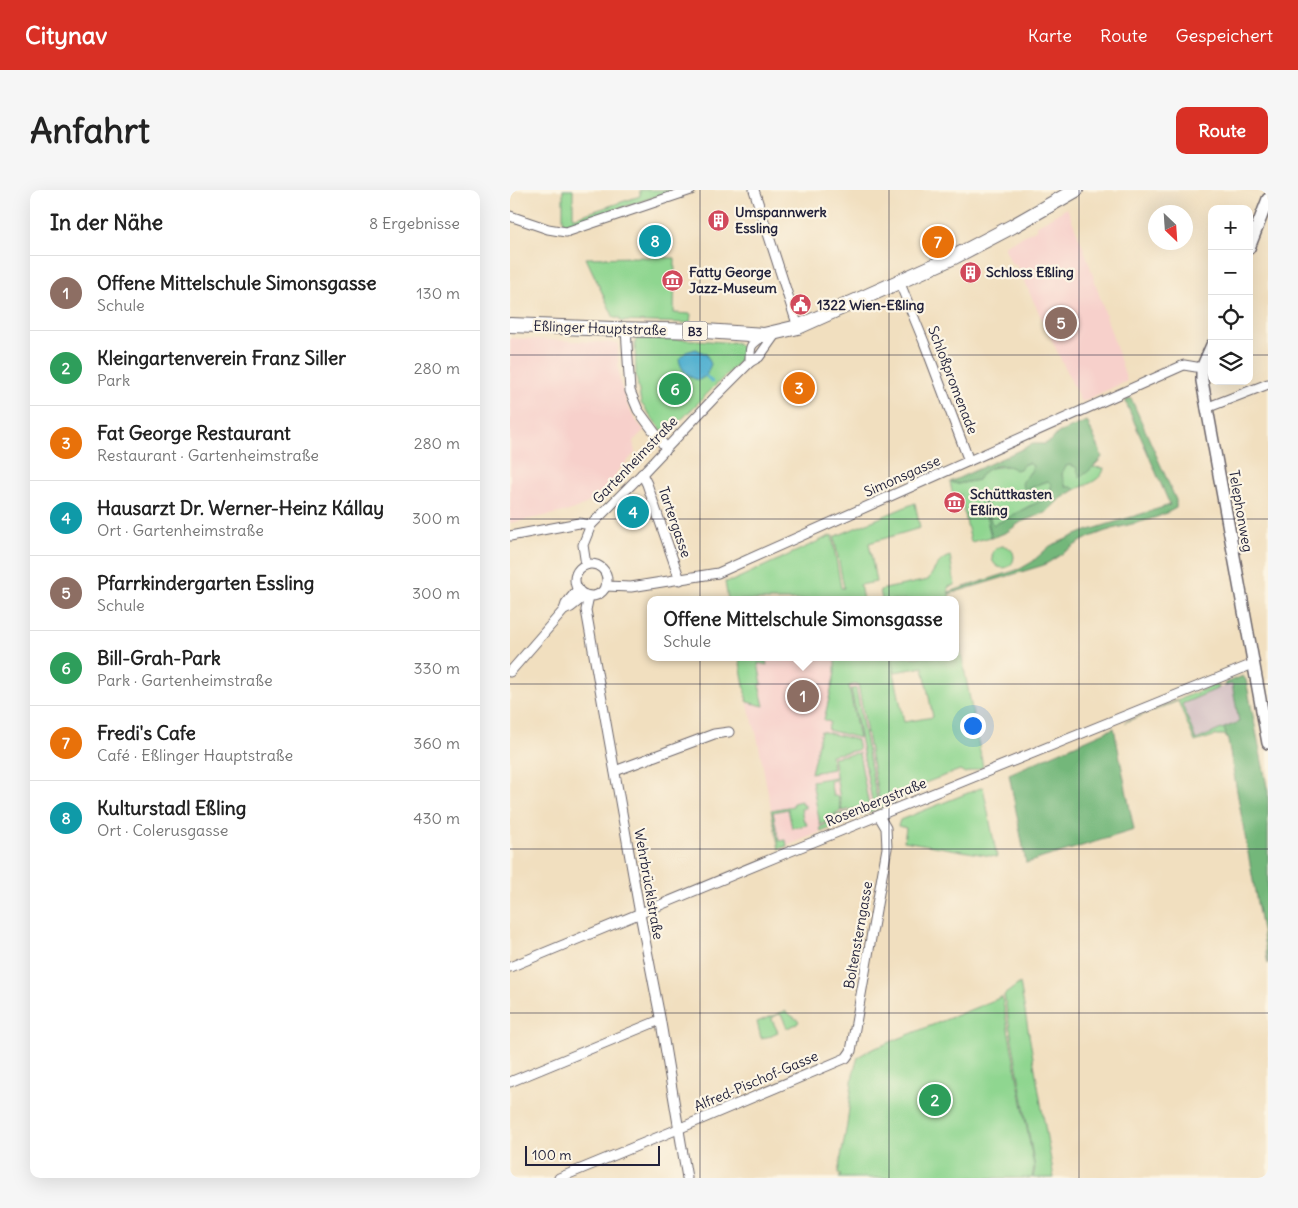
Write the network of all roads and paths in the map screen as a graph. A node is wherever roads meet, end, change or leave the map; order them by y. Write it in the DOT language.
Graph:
graph roads {
  1 [pos="691,190"];
  2 [pos="754,190"];
  3 [pos="1076,190"];
  4 [pos="1268,199"];
  5 [pos="510,216"];
  6 [pos="1253,238"];
  7 [pos="899,281"];
  8 [pos="510,325"];
  9 [pos="798,327"];
  10 [pos="626,329"];
  11 [pos="736,333"];
  12 [pos="770,334"];
  13 [pos="750,348"];
  14 [pos="1208,354"];
  15 [pos="750,362"];
  16 [pos="1202,368"];
  17 [pos="1268,384"];
  18 [pos="1206,408"];
  19 [pos="666,448"];
  20 [pos="969,462"];
  21 [pos="642,474"];
  22 [pos="591,525"];
  23 [pos="510,536"];
  24 [pos="586,565"];
  25 [pos="680,580"];
  26 [pos="605,586"];
  27 [pos="585,593"];
  28 [pos="1254,664"];
  29 [pos="510,672"];
  30 [pos="729,732"];
  31 [pos="1268,743"];
  32 [pos="615,770"];
  33 [pos="879,816"];
  34 [pos="640,914"];
  35 [pos="510,967"];
  36 [pos="660,1020"];
  37 [pos="846,1058"];
  38 [pos="510,1082"];
  39 [pos="678,1129"];
  40 [pos="558,1178"];
  41 [pos="687,1178"];
  1 -- 5 [label="street"];
  2 -- 9 [label="street"];
  3 -- 7 [label="main road, Eßlinger Hauptstraße / B3"];
  4 -- 6 [label="street"];
  7 -- 9 [label="main road, Eßlinger Hauptstraße / B3"];
  7 -- 20 [label="street, Schloßpromenade"];
  8 -- 10 [label="main road, Eßlinger Hauptstraße / B3"];
  9 -- 12 [label="main road, Eßlinger Hauptstraße / B3"];
  10 -- 11 [label="main road, Eßlinger Hauptstraße / B3"];
  10 -- 19 [label="street"];
  11 -- 12 [label="main road, Eßlinger Hauptstraße / B3"];
  11 -- 13 [label="street"];
  12 -- 13 [label="street"];
  12 -- 15 [label="street, Gartenheimstraße"];
  13 -- 15 [label="street"];
  14 -- 16 [label="street, Telephonweg"];
  15 -- 19 [label="street, Gartenheimstraße"];
  16 -- 18 [label="street, Telephonweg"];
  16 -- 20 [label="street, Simonsgasse"];
  17 -- 18 [label="street"];
  18 -- 28 [label="street, Telephonweg"];
  19 -- 21 [label="street, Gartenheimstraße"];
  20 -- 25 [label="street, Simonsgasse"];
  21 -- 22 [label="street, Gartenheimstraße"];
  21 -- 25 [label="street, Tartergasse"];
  22 -- 23 [label="street"];
  22 -- 24 [label="street, Gartenheimstraße"];
  24 -- 26 [label="street"];
  24 -- 27 [label="street, Gartenheimstraße"];
  25 -- 26 [label="street, Simonsgasse"];
  26 -- 27 [label="street, Gartenheimstraße"];
  27 -- 29 [label="street, Gartenheimstraße"];
  27 -- 32 [label="street, Wehrbrücklstraße"];
  28 -- 31 [label="street, Telephonweg"];
  28 -- 33 [label="street, Rosenbergstraße"];
  30 -- 32 [label="street"];
  32 -- 34 [label="street, Wehrbrücklstraße"];
  33 -- 34 [label="street, Rosenbergstraße"];
  33 -- 37 [label="street, Boltensterngasse"];
  34 -- 35 [label="street, Rosenbergstraße"];
  34 -- 36 [label="street, Wehrbrücklstraße"];
  36 -- 38 [label="street"];
  36 -- 39 [label="street, Wehrbrücklstraße"];
  37 -- 39 [label="street, Alfred-Pischof-Gasse"];
  39 -- 40 [label="street, Alfred-Pischof-Gasse"];
  39 -- 41 [label="street, Wehrbrücklstraße"];
}
